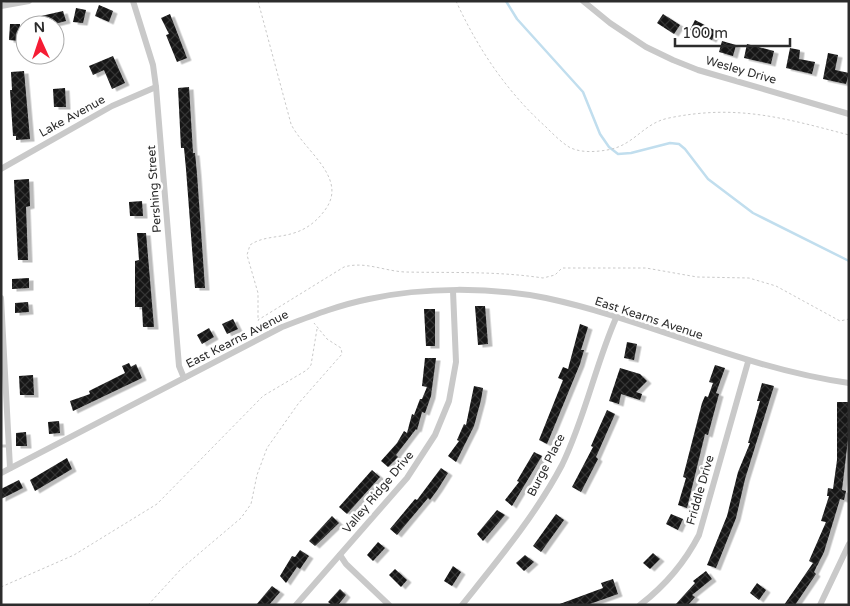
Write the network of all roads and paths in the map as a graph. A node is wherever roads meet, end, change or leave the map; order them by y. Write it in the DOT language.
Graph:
graph roads {
  1 [pos="29,1"];
  2 [pos="133,1"];
  3 [pos="258,1"];
  4 [pos="456,1"];
  5 [pos="583,1"];
  6 [pos="1,6"];
  7 [pos="156,88"];
  8 [pos="849,114"];
  9 [pos="849,135"];
  10 [pos="1,169"];
  11 [pos="453,291"];
  12 [pos="1,298"];
  13 [pos="616,318"];
  14 [pos="849,319"];
  15 [pos="258,320"];
  16 [pos="314,323"];
  17 [pos="318,328"];
  18 [pos="266,333"];
  19 [pos="748,362"];
  20 [pos="184,378"];
  21 [pos="849,383"];
  22 [pos="3,395"];
  23 [pos="4,446"];
  24 [pos="10,468"];
  25 [pos="1,472"];
  26 [pos="849,544"];
  27 [pos="340,555"];
  28 [pos="1,587"];
  29 [pos="148,605"];
  30 [pos="296,605"];
  31 [pos="389,605"];
  32 [pos="462,605"];
  33 [pos="640,605"];
  34 [pos="820,605"];
  1 -- 6 [label="street"];
  2 -- 7 [label="street, Pershing Street"];
  3 -- 15 [label="path"];
  4 -- 9 [label="path"];
  5 -- 8 [label="street, Wesley Drive"];
  7 -- 10 [label="street, Lake Avenue"];
  7 -- 20 [label="street, Pershing Street"];
  11 -- 13 [label="street, East Kearns Avenue"];
  11 -- 20 [label="street, East Kearns Avenue"];
  11 -- 27 [label="street, Valley Ridge Drive"];
  12 -- 22 [label="street"];
  13 -- 19 [label="street, East Kearns Avenue"];
  13 -- 32 [label="street, Burge Place"];
  14 -- 15 [label="path"];
  15 -- 18 [label="path"];
  16 -- 17 [label="path"];
  17 -- 28 [label="path"];
  17 -- 29 [label="path"];
  19 -- 21 [label="street, East Kearns Avenue"];
  19 -- 33 [label="street, Friddle Drive"];
  20 -- 24 [label="street, East Kearns Avenue"];
  22 -- 23 [label="street"];
  23 -- 24 [label="street"];
  24 -- 25 [label="street, East Kearns Avenue"];
  26 -- 34 [label="street"];
  27 -- 30 [label="street, Valley Ridge Drive"];
  27 -- 31 [label="street"];
}
